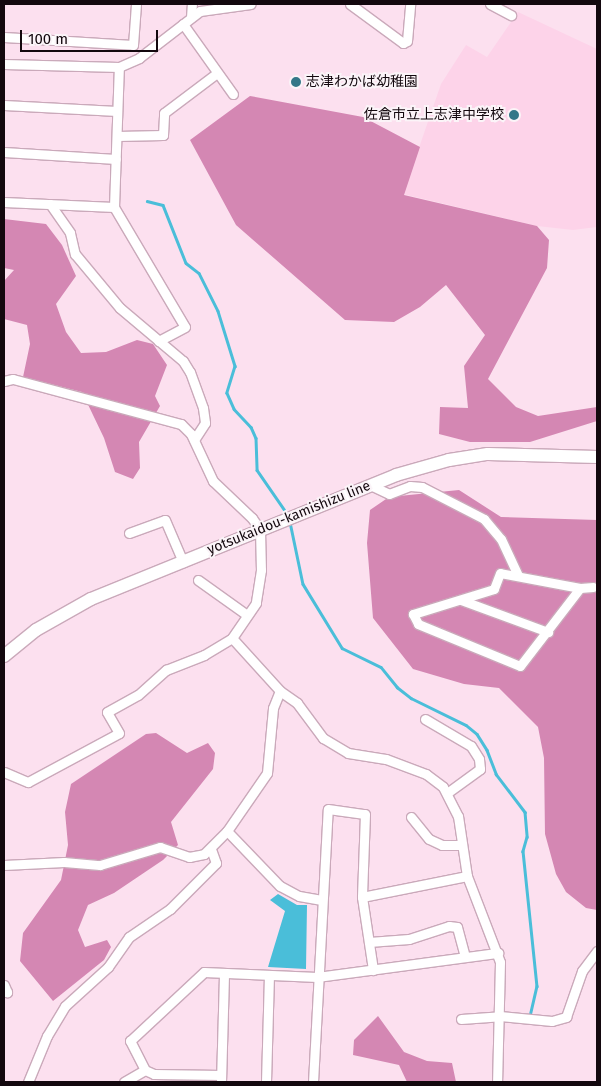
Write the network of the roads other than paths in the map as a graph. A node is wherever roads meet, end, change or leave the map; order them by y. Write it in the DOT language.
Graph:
graph roads {
  1 [pos="136,4"];
  2 [pos="192,4"];
  3 [pos="251,4"];
  4 [pos="350,4"];
  5 [pos="410,4"];
  6 [pos="490,4"];
  7 [pos="512,15"];
  8 [pos="192,17"];
  9 [pos="183,24"];
  10 [pos="4,37"];
  11 [pos="4,64"];
  12 [pos="119,68"];
  13 [pos="217,73"];
  14 [pos="233,94"];
  15 [pos="4,105"];
  16 [pos="117,111"];
  17 [pos="116,136"];
  18 [pos="4,152"];
  19 [pos="116,159"];
  20 [pos="4,202"];
  21 [pos="50,204"];
  22 [pos="114,207"];
  23 [pos="160,341"];
  24 [pos="4,381"];
  25 [pos="194,440"];
  26 [pos="597,457"];
  27 [pos="370,485"];
  28 [pos="260,530"];
  29 [pos="129,533"];
  30 [pos="183,562"];
  31 [pos="518,576"];
  32 [pos="198,580"];
  33 [pos="593,587"];
  34 [pos="580,588"];
  35 [pos="461,600"];
  36 [pos="247,616"];
  37 [pos="548,632"];
  38 [pos="232,638"];
  39 [pos="4,656"];
  40 [pos="280,691"];
  41 [pos="425,719"];
  42 [pos="4,772"];
  43 [pos="447,794"];
  44 [pos="410,817"];
  45 [pos="227,831"];
  46 [pos="462,845"];
  47 [pos="211,849"];
  48 [pos="4,865"];
  49 [pos="466,876"];
  50 [pos="362,897"];
  51 [pos="322,900"];
  52 [pos="369,942"];
  53 [pos="597,952"];
  54 [pos="498,953"];
  55 [pos="465,957"];
  56 [pos="373,970"];
  57 [pos="224,973"];
  58 [pos="269,976"];
  59 [pos="317,977"];
  60 [pos="4,985"];
  61 [pos="4,992"];
  62 [pos="500,1016"];
  63 [pos="462,1019"];
  64 [pos="145,1070"];
  65 [pos="221,1079"];
  66 [pos="28,1082"];
  67 [pos="124,1082"];
  68 [pos="266,1082"];
  69 [pos="313,1082"];
  70 [pos="497,1082"];
  1 -- 10 [label="street"];
  2 -- 8 [label="street"];
  3 -- 8 [label="street"];
  4 -- 5 [label="street"];
  6 -- 7 [label="street"];
  8 -- 9 [label="street"];
  9 -- 12 [label="street"];
  9 -- 13 [label="street"];
  11 -- 12 [label="street"];
  12 -- 16 [label="street"];
  13 -- 14 [label="street"];
  13 -- 17 [label="street"];
  15 -- 16 [label="street"];
  16 -- 17 [label="street"];
  17 -- 19 [label="street"];
  18 -- 19 [label="street"];
  19 -- 22 [label="street"];
  20 -- 21 [label="street"];
  21 -- 22 [label="street"];
  21 -- 23 [label="street"];
  22 -- 23 [label="street"];
  23 -- 25 [label="street"];
  24 -- 25 [label="street"];
  25 -- 28 [label="street"];
  26 -- 27 [label="main road, yotsukaidou-kamishizu line"];
  27 -- 28 [label="main road, yotsukaidou-kamishizu line"];
  27 -- 31 [label="street"];
  28 -- 30 [label="main road, yotsukaidou-kamishizu line"];
  28 -- 36 [label="street"];
  29 -- 30 [label="street"];
  30 -- 39 [label="main road, yotsukaidou-kamishizu line"];
  31 -- 34 [label="street"];
  31 -- 35 [label="street"];
  32 -- 36 [label="street"];
  33 -- 34 [label="street"];
  34 -- 37 [label="street"];
  35 -- 37 [label="street"];
  35 -- 37 [label="street"];
  36 -- 38 [label="street"];
  38 -- 40 [label="street"];
  38 -- 42 [label="street"];
  40 -- 43 [label="street"];
  40 -- 45 [label="street"];
  41 -- 43 [label="street"];
  43 -- 46 [label="street"];
  44 -- 46 [label="street"];
  45 -- 47 [label="street"];
  45 -- 51 [label="street"];
  46 -- 49 [label="street"];
  47 -- 48 [label="street"];
  47 -- 66 [label="street"];
  49 -- 50 [label="street"];
  49 -- 54 [label="street"];
  50 -- 51 [label="street"];
  50 -- 52 [label="street"];
  51 -- 59 [label="street"];
  52 -- 55 [label="street"];
  52 -- 56 [label="street"];
  53 -- 62 [label="street"];
  54 -- 55 [label="street"];
  54 -- 62 [label="street"];
  55 -- 56 [label="street"];
  56 -- 59 [label="street"];
  57 -- 58 [label="street"];
  57 -- 64 [label="street"];
  57 -- 65 [label="street"];
  58 -- 59 [label="street"];
  58 -- 68 [label="street"];
  59 -- 69 [label="street"];
  60 -- 61 [label="street"];
  62 -- 63 [label="street"];
  62 -- 70 [label="street"];
  64 -- 65 [label="street"];
  64 -- 67 [label="street"];
}
